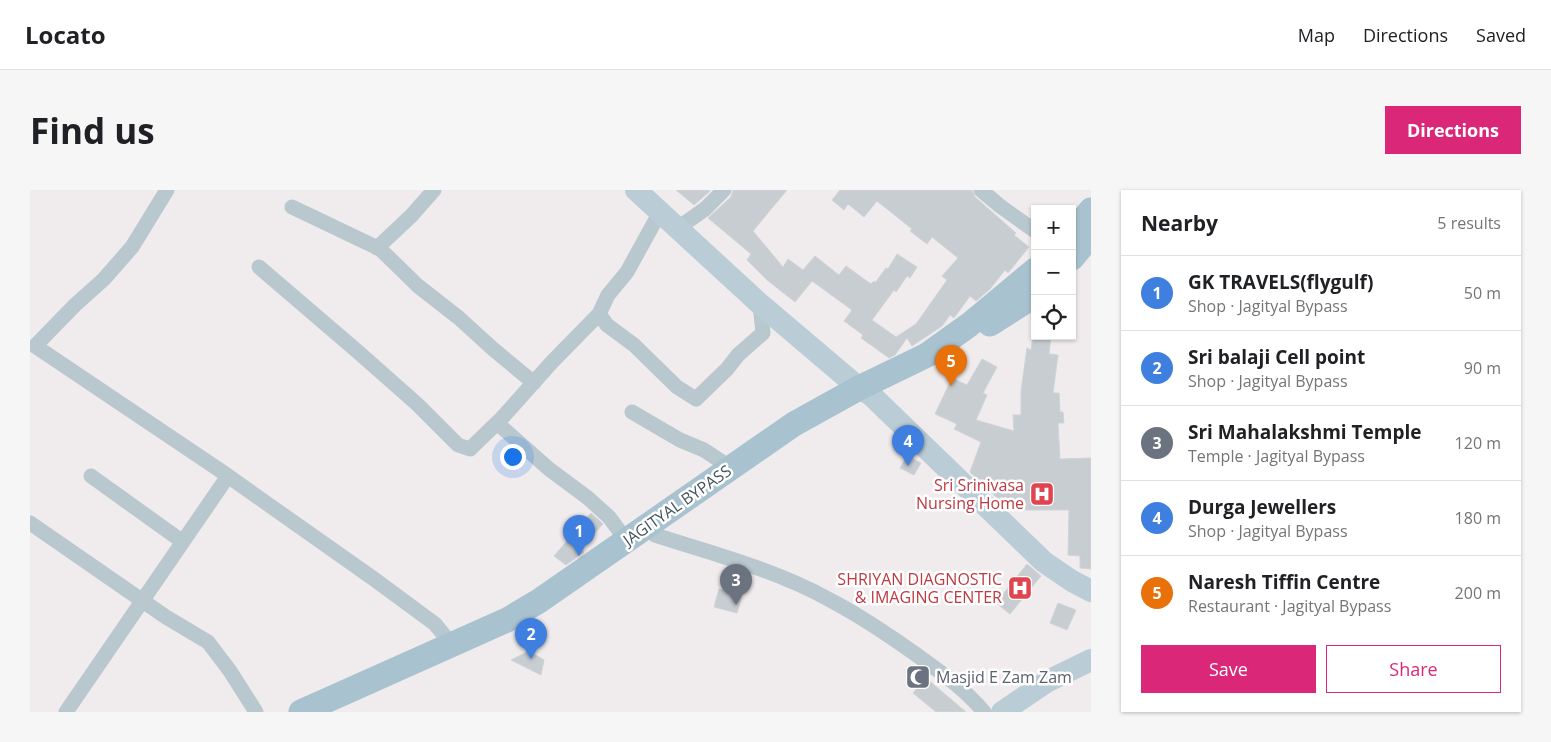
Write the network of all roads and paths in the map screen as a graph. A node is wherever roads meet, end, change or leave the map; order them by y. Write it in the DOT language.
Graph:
graph roads {
  1 [pos="167,190"];
  2 [pos="434,190"];
  3 [pos="636,190"];
  4 [pos="724,190"];
  5 [pos="981,190"];
  6 [pos="292,207"];
  7 [pos="1091,210"];
  8 [pos="660,212"];
  9 [pos="678,228"];
  10 [pos="1031,228"];
  11 [pos="1091,235"];
  12 [pos="377,248"];
  13 [pos="1073,250"];
  14 [pos="1074,250"];
  15 [pos="259,267"];
  16 [pos="1031,273"];
  17 [pos="1031,295"];
  18 [pos="760,304"];
  19 [pos="599,314"];
  20 [pos="534,383"];
  21 [pos="865,392"];
  22 [pos="632,412"];
  23 [pos="497,423"];
  24 [pos="731,468"];
  25 [pos="91,476"];
  26 [pos="228,476"];
  27 [pos="30,523"];
  28 [pos="655,534"];
  29 [pos="626,540"];
  30 [pos="183,542"];
  31 [pos="1091,591"];
  32 [pos="143,601"];
  33 [pos="452,645"];
  34 [pos="1091,660"];
  35 [pos="66,712"];
  36 [pos="256,712"];
  37 [pos="301,712"];
  38 [pos="326,712"];
  39 [pos="984,712"];
  40 [pos="1002,712"];
  1 -- 26 [label="street"];
  2 -- 12 [label="street"];
  3 -- 8 [label="street"];
  4 -- 9 [label="street"];
  5 -- 10 [label="street"];
  6 -- 12 [label="street"];
  7 -- 13 [label="main road"];
  8 -- 9 [label="street"];
  8 -- 19 [label="street"];
  9 -- 18 [label="street"];
  11 -- 14 [label="main road"];
  12 -- 20 [label="street"];
  15 -- 23 [label="street"];
  16 -- 21 [label="main road, JAGITYAL BYPASS"];
  17 -- 21 [label="main road, JAGITYAL BYPASS"];
  18 -- 19 [label="street"];
  18 -- 21 [label="street"];
  19 -- 20 [label="street"];
  20 -- 23 [label="street"];
  21 -- 24 [label="main road, JAGITYAL BYPASS"];
  21 -- 28 [label="main road, JAGITYAL BYPASS"];
  21 -- 31 [label="street"];
  22 -- 24 [label="street"];
  23 -- 29 [label="street"];
  24 -- 29 [label="main road, JAGITYAL BYPASS"];
  25 -- 30 [label="street"];
  26 -- 30 [label="street"];
  26 -- 33 [label="street"];
  27 -- 32 [label="street"];
  28 -- 38 [label="main road, JAGITYAL BYPASS"];
  28 -- 39 [label="street"];
  29 -- 33 [label="main road, JAGITYAL BYPASS"];
  30 -- 32 [label="street"];
  32 -- 35 [label="street"];
  32 -- 36 [label="street"];
  33 -- 37 [label="main road, JAGITYAL BYPASS"];
  34 -- 40 [label="street"];
}
